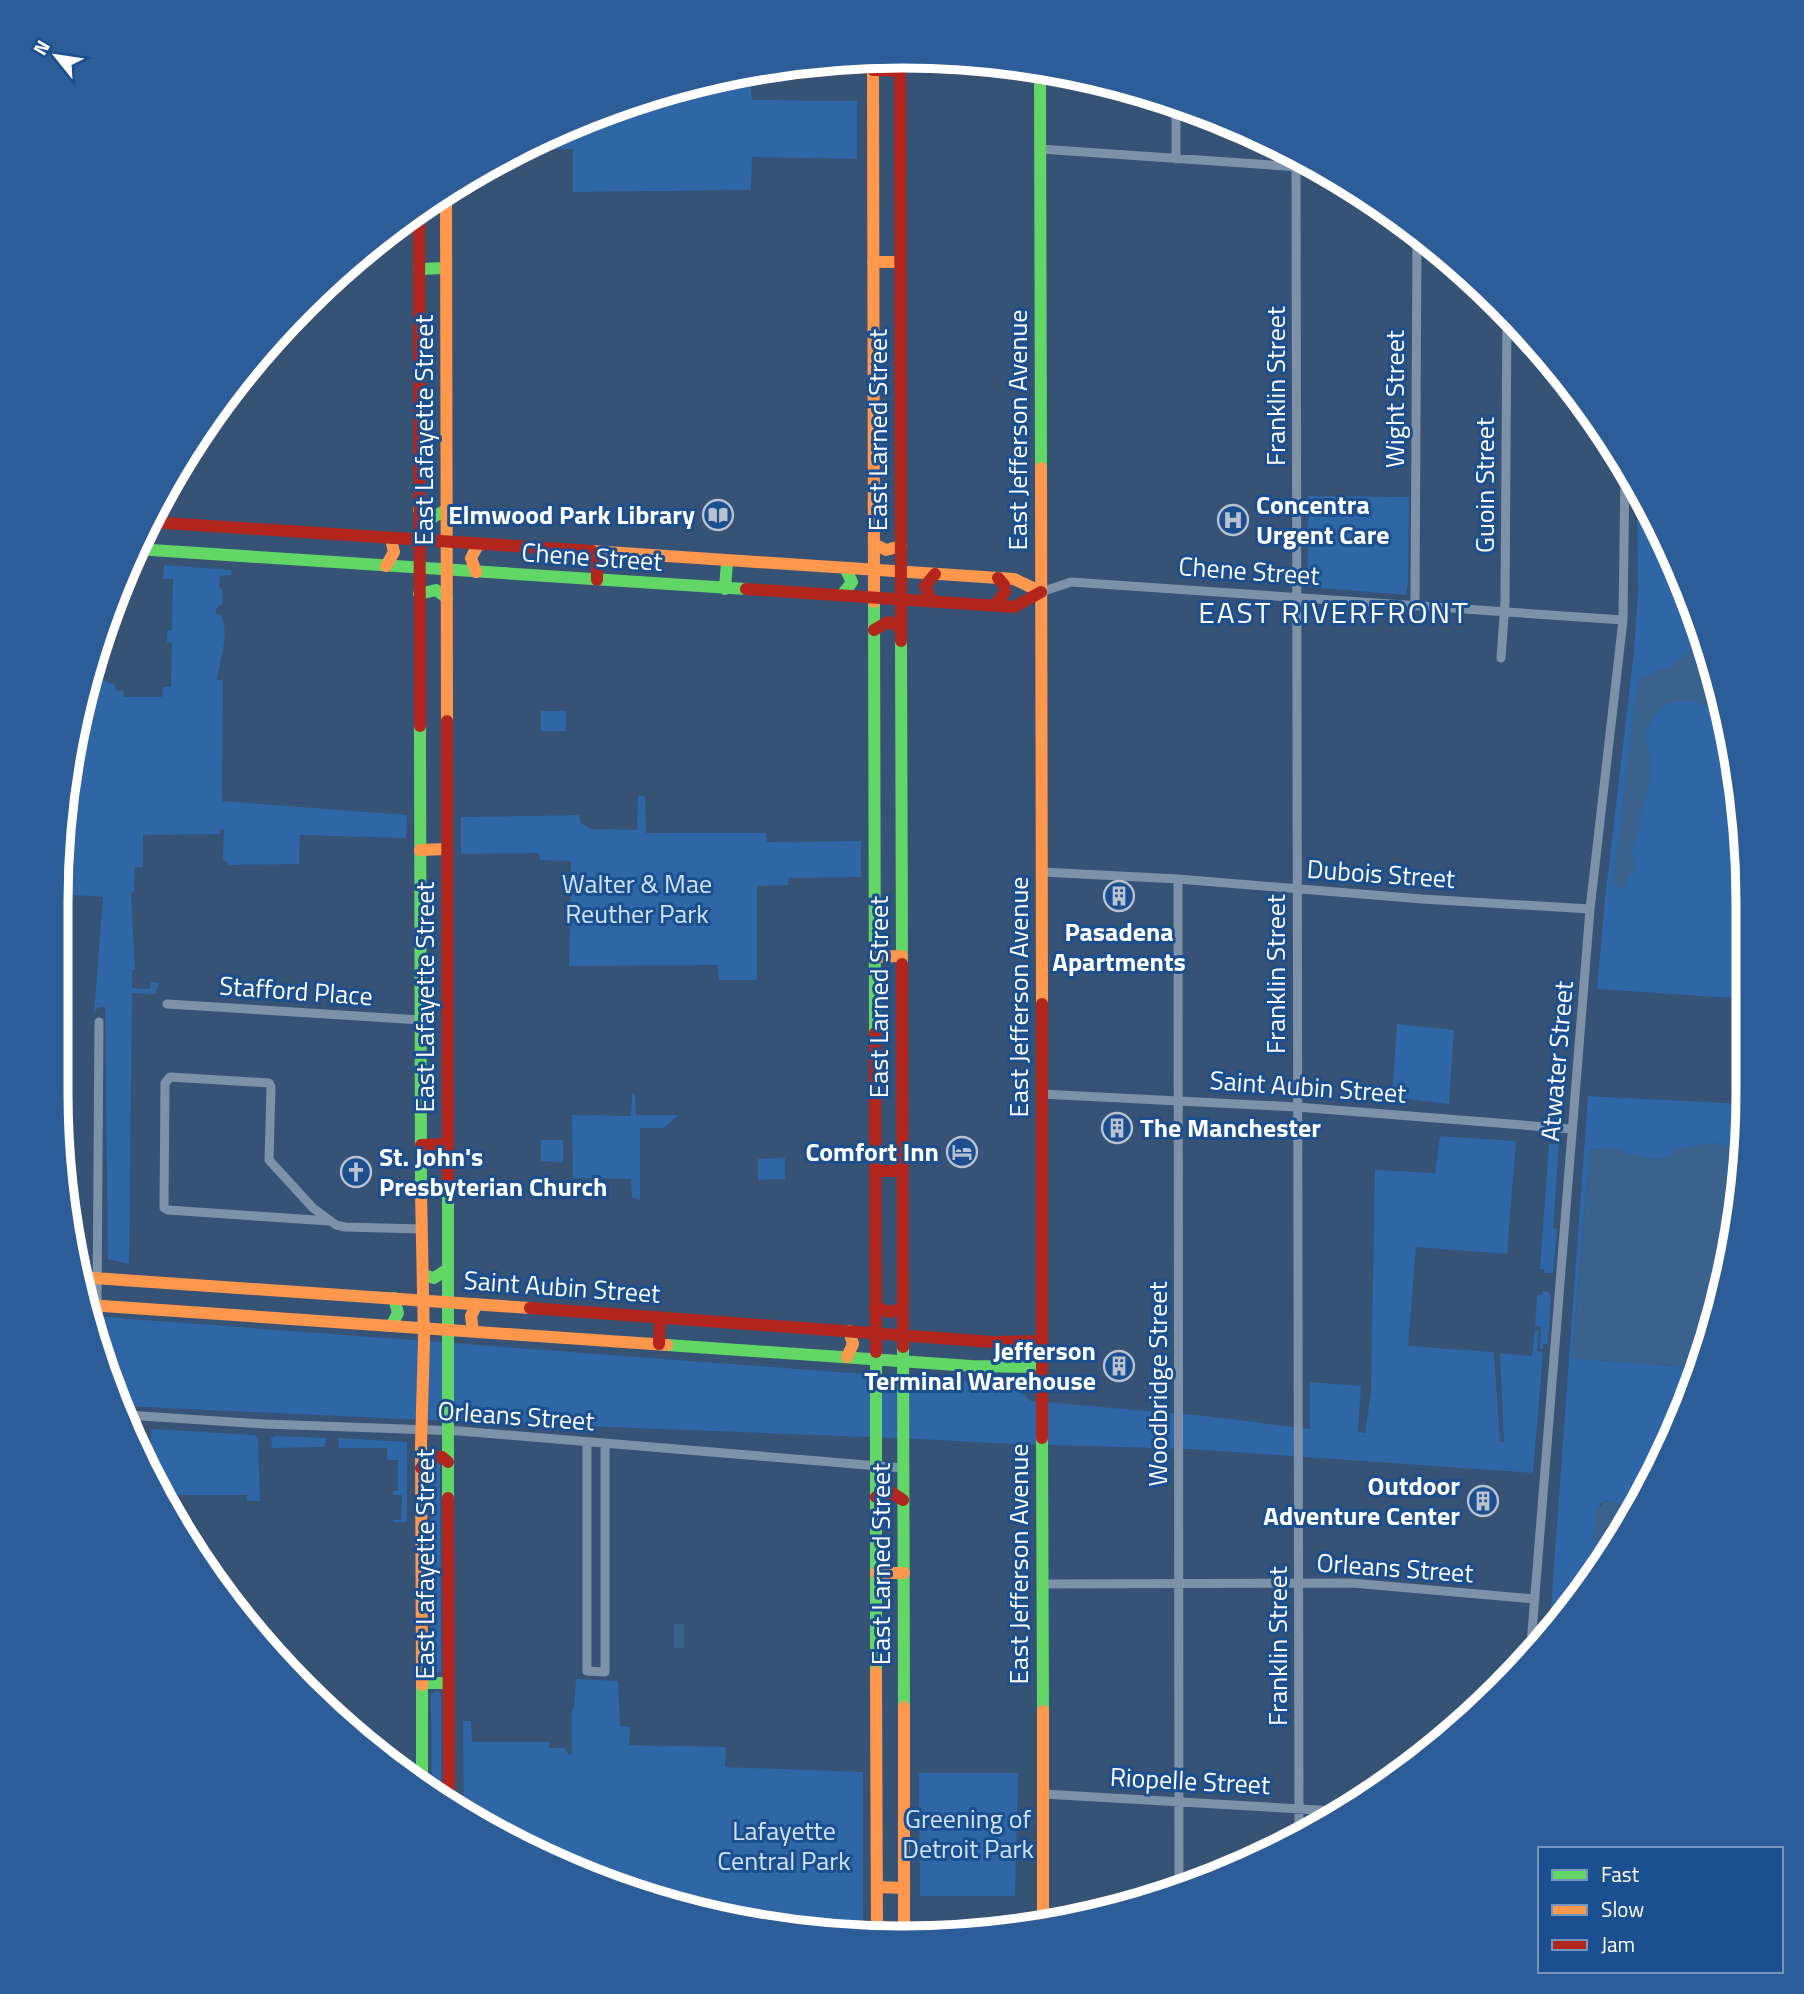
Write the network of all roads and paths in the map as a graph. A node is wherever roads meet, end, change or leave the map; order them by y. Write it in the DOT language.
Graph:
graph roads {
  1 [pos="889,68"];
  2 [pos="873,69"];
  3 [pos="900,71"];
  4 [pos="1040,80"];
  5 [pos="1176,114"];
  6 [pos="1040,149"];
  7 [pos="1176,159"];
  8 [pos="1285,162"];
  9 [pos="1296,168"];
  10 [pos="446,205"];
  11 [pos="419,223"];
  12 [pos="1417,247"];
  13 [pos="873,262"];
  14 [pos="900,262"];
  15 [pos="446,268"];
  16 [pos="419,269"];
  17 [pos="1507,328"];
  18 [pos="1625,486"];
  19 [pos="419,510"];
  20 [pos="446,510"];
  21 [pos="160,523"];
  22 [pos="391,539"];
  23 [pos="419,541"];
  24 [pos="447,543"];
  25 [pos="874,544"];
  26 [pos="478,545"];
  27 [pos="901,546"];
  28 [pos="147,550"];
  29 [pos="597,553"];
  30 [pos="727,562"];
  31 [pos="386,566"];
  32 [pos="419,568"];
  33 [pos="845,568"];
  34 [pos="447,570"];
  35 [pos="874,570"];
  36 [pos="901,571"];
  37 [pos="476,572"];
  38 [pos="935,574"];
  39 [pos="998,578"];
  40 [pos="597,580"];
  41 [pos="726,589"];
  42 [pos="1041,592"];
  43 [pos="419,594"];
  44 [pos="842,595"];
  45 [pos="447,598"];
  46 [pos="875,598"];
  47 [pos="1297,598"];
  48 [pos="902,599"];
  49 [pos="932,601"];
  50 [pos="1415,605"];
  51 [pos="995,606"];
  52 [pos="1504,612"];
  53 [pos="1623,620"];
  54 [pos="874,630"];
  55 [pos="901,630"];
  56 [pos="1501,658"];
  57 [pos="447,849"];
  58 [pos="420,850"];
  59 [pos="1042,872"];
  60 [pos="1178,879"];
  61 [pos="1297,888"];
  62 [pos="1590,909"];
  63 [pos="902,956"];
  64 [pos="874,957"];
  65 [pos="167,1004"];
  66 [pos="421,1020"];
  67 [pos="99,1022"];
  68 [pos="1041,1094"];
  69 [pos="1178,1101"];
  70 [pos="1297,1107"];
  71 [pos="1572,1129"];
  72 [pos="448,1144"];
  73 [pos="421,1145"];
  74 [pos="875,1171"];
  75 [pos="902,1171"];
  76 [pos="329,1221"];
  77 [pos="421,1229"];
  78 [pos="448,1269"];
  79 [pos="423,1275"];
  80 [pos="90,1278"];
  81 [pos="98,1278"];
  82 [pos="94,1297"];
  83 [pos="394,1298"];
  84 [pos="423,1300"];
  85 [pos="448,1301"];
  86 [pos="477,1304"];
  87 [pos="96,1305"];
  88 [pos="875,1307"];
  89 [pos="902,1308"];
  90 [pos="660,1317"];
  91 [pos="391,1326"];
  92 [pos="424,1327"];
  93 [pos="447,1329"];
  94 [pos="473,1331"];
  95 [pos="849,1331"];
  96 [pos="875,1333"];
  97 [pos="902,1335"];
  98 [pos="931,1337"];
  99 [pos="1042,1341"];
  100 [pos="1001,1342"];
  101 [pos="659,1344"];
  102 [pos="848,1357"];
  103 [pos="875,1359"];
  104 [pos="903,1361"];
  105 [pos="928,1362"];
  106 [pos="1001,1365"];
  107 [pos="1042,1367"];
  108 [pos="134,1416"];
  109 [pos="422,1430"];
  110 [pos="447,1430"];
  111 [pos="587,1442"];
  112 [pos="605,1443"];
  113 [pos="448,1462"];
  114 [pos="876,1465"];
  115 [pos="421,1468"];
  116 [pos="903,1468"];
  117 [pos="876,1497"];
  118 [pos="903,1500"];
  119 [pos="587,1563"];
  120 [pos="605,1563"];
  121 [pos="876,1573"];
  122 [pos="904,1573"];
  123 [pos="1298,1583"];
  124 [pos="1042,1584"];
  125 [pos="1180,1584"];
  126 [pos="1535,1599"];
  127 [pos="1532,1639"];
  128 [pos="422,1683"];
  129 [pos="448,1683"];
  130 [pos="422,1773"];
  131 [pos="449,1791"];
  132 [pos="1043,1794"];
  133 [pos="1180,1801"];
  134 [pos="1299,1809"];
  135 [pos="1325,1810"];
  136 [pos="1299,1825"];
  137 [pos="1179,1878"];
  138 [pos="877,1887"];
  139 [pos="903,1888"];
  140 [pos="1043,1914"];
  141 [pos="877,1925"];
  142 [pos="904,1926"];
  1 -- 3 [label="street"];
  2 -- 13 [label="street, East Larned Street"];
  3 -- 14 [label="street, East Larned Street"];
  4 -- 6 [label="street, East Jefferson Avenue"];
  5 -- 7 [label="street"];
  6 -- 7 [label="street"];
  6 -- 42 [label="street, East Jefferson Avenue"];
  7 -- 8 [label="street"];
  9 -- 47 [label="street, Franklin Street"];
  10 -- 15 [label="street, East Lafayette Street"];
  11 -- 16 [label="street, East Lafayette Street"];
  12 -- 50 [label="street, Wight Street"];
  13 -- 14 [label="street"];
  13 -- 25 [label="street, East Larned Street"];
  14 -- 27 [label="street, East Larned Street"];
  15 -- 16 [label="street"];
  15 -- 20 [label="street, East Lafayette Street"];
  16 -- 19 [label="street, East Lafayette Street"];
  17 -- 52 [label="street, Guoin Street"];
  18 -- 53 [label="street, Atwater Street"];
  19 -- 20 [label="street"];
  19 -- 23 [label="street, East Lafayette Street"];
  20 -- 24 [label="street, East Lafayette Street"];
  21 -- 22 [label="street, Chene Street"];
  22 -- 23 [label="street, Chene Street"];
  22 -- 31 [label="street"];
  23 -- 24 [label="street, Chene Street"];
  23 -- 32 [label="street, East Lafayette Street"];
  24 -- 26 [label="street, Chene Street"];
  24 -- 34 [label="street, East Lafayette Street"];
  25 -- 27 [label="street"];
  25 -- 35 [label="street, East Larned Street"];
  26 -- 29 [label="street, Chene Street"];
  26 -- 37 [label="street"];
  27 -- 36 [label="street, East Larned Street"];
  28 -- 31 [label="street, Chene Street"];
  29 -- 30 [label="street, Chene Street"];
  29 -- 40 [label="street"];
  30 -- 33 [label="street, Chene Street"];
  30 -- 41 [label="street"];
  31 -- 32 [label="street, Chene Street"];
  32 -- 34 [label="street, Chene Street"];
  32 -- 43 [label="street, East Lafayette Street"];
  33 -- 35 [label="street, Chene Street"];
  33 -- 44 [label="street"];
  34 -- 37 [label="street, Chene Street"];
  34 -- 45 [label="street, East Lafayette Street"];
  35 -- 36 [label="street, Chene Street"];
  35 -- 46 [label="street, East Larned Street"];
  36 -- 38 [label="street, Chene Street"];
  36 -- 48 [label="street, East Larned Street"];
  37 -- 40 [label="street, Chene Street"];
  38 -- 39 [label="street, Chene Street"];
  38 -- 49 [label="street"];
  39 -- 42 [label="street, Chene Street"];
  39 -- 51 [label="street"];
  40 -- 41 [label="street, Chene Street"];
  41 -- 44 [label="street, Chene Street"];
  42 -- 47 [label="street, Chene Street"];
  42 -- 51 [label="street, Chene Street"];
  42 -- 59 [label="street, East Jefferson Avenue"];
  43 -- 45 [label="street"];
  43 -- 58 [label="street, East Lafayette Street"];
  44 -- 46 [label="street, Chene Street"];
  45 -- 57 [label="street, East Lafayette Street"];
  46 -- 48 [label="street, Chene Street"];
  46 -- 54 [label="street, East Larned Street"];
  47 -- 50 [label="street, Chene Street"];
  47 -- 61 [label="street, Franklin Street"];
  48 -- 49 [label="street, Chene Street"];
  48 -- 55 [label="street, East Larned Street"];
  49 -- 51 [label="street, Chene Street"];
  50 -- 52 [label="street, Chene Street"];
  52 -- 53 [label="street, Chene Street"];
  52 -- 56 [label="street, Guoin Street"];
  53 -- 62 [label="street, Atwater Street"];
  54 -- 55 [label="street"];
  54 -- 64 [label="street, East Larned Street"];
  55 -- 63 [label="street, East Larned Street"];
  57 -- 58 [label="street"];
  57 -- 72 [label="street, East Lafayette Street"];
  58 -- 66 [label="street, East Lafayette Street"];
  59 -- 60 [label="street, Dubois Street"];
  59 -- 68 [label="street, East Jefferson Avenue"];
  60 -- 61 [label="street, Dubois Street"];
  60 -- 69 [label="street, Woodbridge Street"];
  61 -- 62 [label="street, Dubois Street"];
  61 -- 70 [label="street, Franklin Street"];
  62 -- 71 [label="street, Atwater Street"];
  63 -- 64 [label="street"];
  63 -- 75 [label="street, East Larned Street"];
  64 -- 74 [label="street, East Larned Street"];
  65 -- 66 [label="street, Stafford Place"];
  66 -- 73 [label="street, East Lafayette Street"];
  67 -- 81 [label="street"];
  68 -- 69 [label="street, Saint Aubin Street"];
  68 -- 99 [label="street, East Jefferson Avenue"];
  69 -- 70 [label="street, Saint Aubin Street"];
  69 -- 125 [label="street, Woodbridge Street"];
  70 -- 71 [label="street, Saint Aubin Street"];
  70 -- 123 [label="street, Franklin Street"];
  71 -- 126 [label="street, Atwater Street"];
  72 -- 73 [label="street"];
  72 -- 78 [label="street, East Lafayette Street"];
  73 -- 77 [label="street, East Lafayette Street"];
  74 -- 75 [label="street"];
  74 -- 88 [label="street, East Larned Street"];
  75 -- 89 [label="street, East Larned Street"];
  76 -- 76 [label="street"];
  76 -- 77 [label="street"];
  77 -- 79 [label="street, East Lafayette Street"];
  78 -- 79 [label="street"];
  78 -- 85 [label="street, East Lafayette Street"];
  79 -- 84 [label="street, East Lafayette Street"];
  80 -- 81 [label="street, Saint Aubin Street"];
  81 -- 82 [label="street"];
  81 -- 83 [label="street, Saint Aubin Street"];
  83 -- 84 [label="street, Saint Aubin Street"];
  83 -- 91 [label="street"];
  84 -- 85 [label="street, Saint Aubin Street"];
  84 -- 92 [label="street, East Lafayette Street"];
  85 -- 86 [label="street, Saint Aubin Street"];
  85 -- 93 [label="street, East Lafayette Street"];
  86 -- 90 [label="street, Saint Aubin Street"];
  86 -- 94 [label="street"];
  87 -- 91 [label="street, Saint Aubin Street"];
  88 -- 89 [label="street"];
  88 -- 96 [label="street, East Larned Street"];
  89 -- 97 [label="street, East Larned Street"];
  90 -- 95 [label="street, Saint Aubin Street"];
  90 -- 101 [label="street"];
  91 -- 92 [label="street, Saint Aubin Street"];
  92 -- 93 [label="street, Saint Aubin Street"];
  92 -- 109 [label="street, East Lafayette Street"];
  93 -- 94 [label="street, Saint Aubin Street"];
  93 -- 110 [label="street, East Lafayette Street"];
  94 -- 101 [label="street, Saint Aubin Street"];
  95 -- 96 [label="street, Saint Aubin Street"];
  95 -- 102 [label="street"];
  96 -- 97 [label="street, Saint Aubin Street"];
  96 -- 103 [label="street, East Larned Street"];
  97 -- 98 [label="street, Saint Aubin Street"];
  97 -- 104 [label="street, East Larned Street"];
  98 -- 100 [label="street, Saint Aubin Street"];
  98 -- 105 [label="street"];
  99 -- 100 [label="street, Saint Aubin Street"];
  99 -- 107 [label="street, East Jefferson Avenue"];
  100 -- 106 [label="street"];
  101 -- 102 [label="street, Saint Aubin Street"];
  102 -- 103 [label="street, Saint Aubin Street"];
  103 -- 104 [label="street, Saint Aubin Street"];
  103 -- 114 [label="street, East Larned Street"];
  104 -- 105 [label="street, Saint Aubin Street"];
  104 -- 116 [label="street, East Larned Street"];
  105 -- 106 [label="street, Saint Aubin Street"];
  106 -- 107 [label="street, Saint Aubin Street"];
  107 -- 124 [label="street, East Jefferson Avenue"];
  108 -- 109 [label="street, Orleans Street"];
  109 -- 110 [label="street, Orleans Street"];
  109 -- 115 [label="street, East Lafayette Street"];
  110 -- 111 [label="street, Orleans Street"];
  110 -- 113 [label="street, East Lafayette Street"];
  111 -- 112 [label="street, Orleans Street"];
  111 -- 119 [label="street"];
  112 -- 114 [label="street, Orleans Street"];
  112 -- 120 [label="street"];
  113 -- 115 [label="street"];
  113 -- 129 [label="street, East Lafayette Street"];
  114 -- 116 [label="street, Orleans Street"];
  114 -- 117 [label="street, East Larned Street"];
  115 -- 128 [label="street, East Lafayette Street"];
  116 -- 118 [label="street, East Larned Street"];
  117 -- 118 [label="street"];
  117 -- 121 [label="street, East Larned Street"];
  118 -- 122 [label="street, East Larned Street"];
  119 -- 120 [label="street"];
  119 -- 120 [label="street"];
  121 -- 122 [label="street"];
  121 -- 138 [label="street, East Larned Street"];
  122 -- 139 [label="street, East Larned Street"];
  123 -- 125 [label="street, Orleans Street"];
  123 -- 126 [label="street, Orleans Street"];
  123 -- 134 [label="street, Franklin Street"];
  124 -- 125 [label="street, Orleans Street"];
  124 -- 132 [label="street, East Jefferson Avenue"];
  125 -- 133 [label="street, Woodbridge Street"];
  126 -- 127 [label="street, Atwater Street"];
  128 -- 129 [label="street"];
  128 -- 130 [label="street, East Lafayette Street"];
  129 -- 131 [label="street, East Lafayette Street"];
  132 -- 133 [label="street, Riopelle Street"];
  132 -- 140 [label="street, East Jefferson Avenue"];
  133 -- 134 [label="street, Riopelle Street"];
  133 -- 137 [label="street, Woodbridge Street"];
  134 -- 135 [label="street, Riopelle Street"];
  134 -- 136 [label="street, Franklin Street"];
  138 -- 139 [label="street"];
  138 -- 141 [label="street, East Larned Street"];
  139 -- 142 [label="street, East Larned Street"];
}
